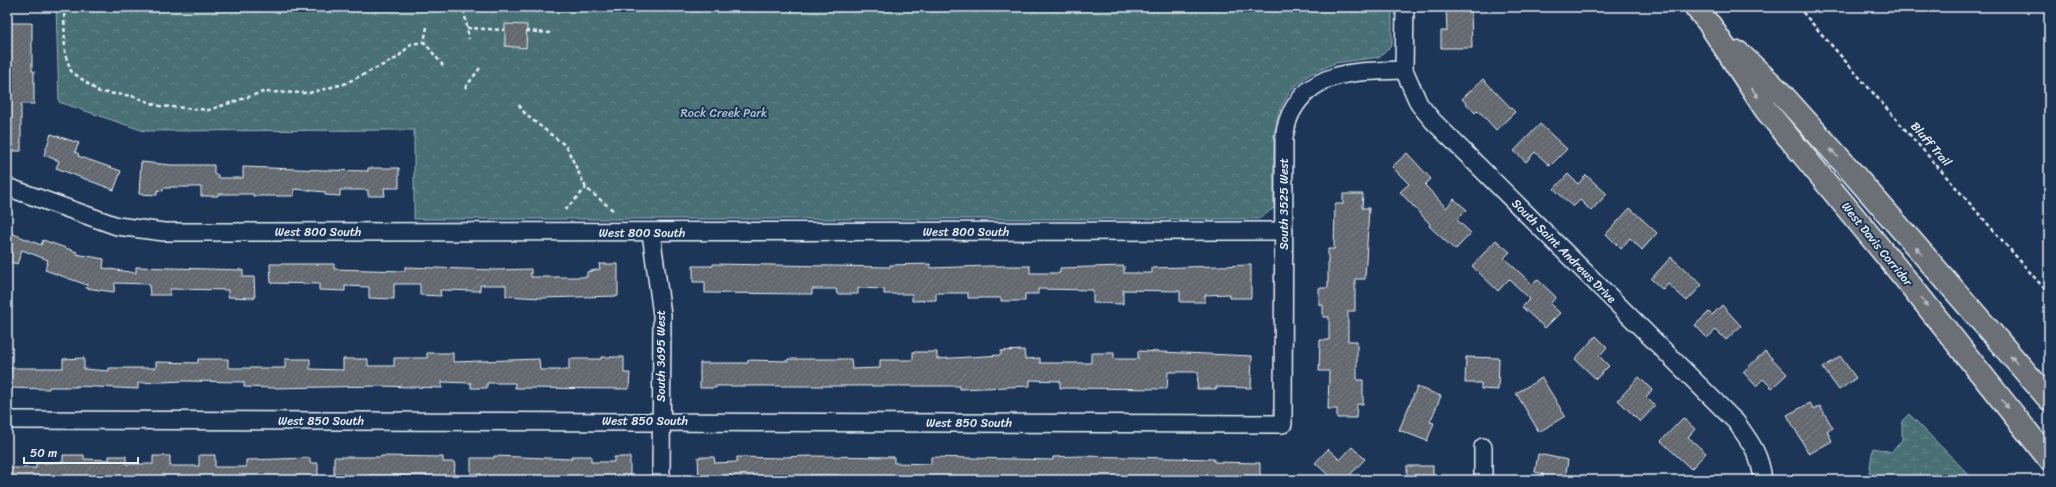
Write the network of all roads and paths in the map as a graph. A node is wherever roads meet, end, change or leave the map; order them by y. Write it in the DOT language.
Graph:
graph roads {
  1 [pos="64,7"];
  2 [pos="1405,7"];
  3 [pos="1695,7"];
  4 [pos="1798,7"];
  5 [pos="464,10"];
  6 [pos="1710,25"];
  7 [pos="427,27"];
  8 [pos="468,28"];
  9 [pos="505,30"];
  10 [pos="526,31"];
  11 [pos="550,33"];
  12 [pos="469,39"];
  13 [pos="424,42"];
  14 [pos="445,68"];
  15 [pos="480,68"];
  16 [pos="1404,70"];
  17 [pos="465,88"];
  18 [pos="519,105"];
  19 [pos="7,187"];
  20 [pos="586,188"];
  21 [pos="565,210"];
  22 [pos="614,211"];
  23 [pos="1284,231"];
  24 [pos="651,233"];
  25 [pos="2049,294"];
  26 [pos="2049,399"];
  27 [pos="7,420"];
  28 [pos="660,421"];
  29 [pos="1284,424"];
  30 [pos="1483,447"];
  31 [pos="2049,459"];
  32 [pos="661,480"];
  33 [pos="1483,480"];
  34 [pos="1763,480"];
  1 -- 13 [label="path"];
  2 -- 16 [label="street, South Saint Andrews Drive"];
  3 -- 6 [label="main road, West Davis Corridor"];
  4 -- 25 [label="path, Bluff Trail"];
  5 -- 8 [label="path"];
  26 -- 6 [label="highway, West Davis Corridor, one-way"];
  6 -- 31 [label="highway, West Davis Corridor, one-way"];
  7 -- 13 [label="path"];
  8 -- 9 [label="path"];
  8 -- 12 [label="path"];
  10 -- 11 [label="path"];
  13 -- 14 [label="path"];
  15 -- 17 [label="path"];
  16 -- 23 [label="street, South 3525 West"];
  16 -- 34 [label="street, South Saint Andrews Drive"];
  18 -- 20 [label="path"];
  19 -- 24 [label="street, West 800 South"];
  20 -- 21 [label="path"];
  20 -- 22 [label="path"];
  23 -- 24 [label="street, West 800 South"];
  23 -- 29 [label="street, South 3525 West"];
  24 -- 28 [label="street, South 3695 West"];
  27 -- 28 [label="street, West 850 South"];
  28 -- 29 [label="street, West 850 South"];
  28 -- 32 [label="street, South 3695 West"];
  30 -- 33 [label="street"];
}
